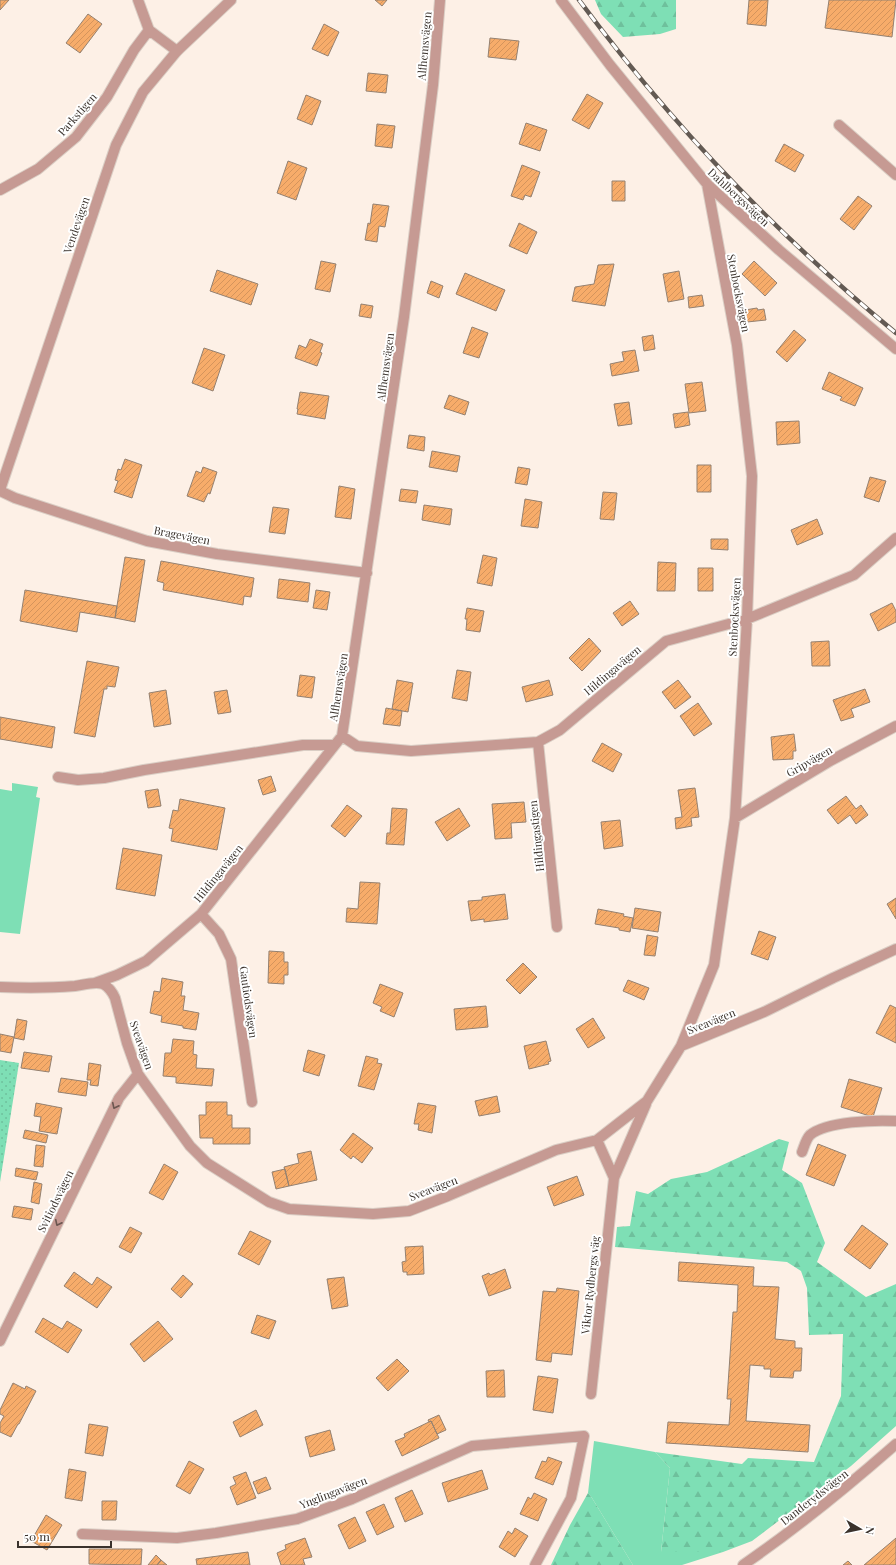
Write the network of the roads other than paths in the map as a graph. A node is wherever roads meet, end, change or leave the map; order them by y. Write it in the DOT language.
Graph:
graph roads {
  1 [pos="138,0"];
  2 [pos="231,0"];
  3 [pos="440,0"];
  4 [pos="561,0"];
  5 [pos="149,30"];
  6 [pos="177,51"];
  7 [pos="839,125"];
  8 [pos="896,175"];
  9 [pos="706,184"];
  10 [pos="0,190"];
  11 [pos="896,349"];
  12 [pos="0,491"];
  13 [pos="896,538"];
  14 [pos="367,573"];
  15 [pos="747,619"];
  16 [pos="896,726"];
  17 [pos="342,736"];
  18 [pos="538,742"];
  19 [pos="334,745"];
  20 [pos="58,777"];
  21 [pos="735,818"];
  22 [pos="201,914"];
  23 [pos="557,927"];
  24 [pos="896,949"];
  25 [pos="93,984"];
  26 [pos="0,987"];
  27 [pos="681,1046"];
  28 [pos="138,1074"];
  29 [pos="647,1101"];
  30 [pos="252,1102"];
  31 [pos="896,1121"];
  32 [pos="597,1140"];
  33 [pos="802,1152"];
  34 [pos="614,1178"];
  35 [pos="0,1341"];
  36 [pos="591,1394"];
  37 [pos="895,1447"];
  38 [pos="82,1534"];
  39 [pos="536,1565"];
  40 [pos="743,1565"];
  1 -- 5 [label="street"];
  2 -- 6 [label="street, Vendevägen"];
  3 -- 14 [label="street, Alfhemsvägen"];
  4 -- 9 [label="street, Dahlbergsvägen"];
  5 -- 6 [label="street"];
  5 -- 10 [label="street, Parkstigen"];
  6 -- 12 [label="street, Vendevägen"];
  7 -- 8 [label="street"];
  9 -- 11 [label="street, Dahlbergsvägen"];
  9 -- 15 [label="street, Stenbocksvägen"];
  12 -- 14 [label="street, Bragevägen"];
  13 -- 15 [label="street, Hildingavägen"];
  14 -- 17 [label="street, Alfhemsvägen"];
  15 -- 18 [label="street, Hildingavägen"];
  15 -- 21 [label="street, Stenbocksvägen"];
  16 -- 21 [label="street, Gripvägen"];
  17 -- 18 [label="street, Hildingavägen"];
  17 -- 19 [label="street, Hildingavägen"];
  18 -- 23 [label="street, Hildingastigen"];
  19 -- 20 [label="street"];
  19 -- 22 [label="street, Hildingavägen"];
  21 -- 27 [label="street, Stenbocksvägen"];
  22 -- 25 [label="street, Hildingavägen"];
  22 -- 30 [label="street, Gautiodsvägen"];
  24 -- 27 [label="street, Sveavägen"];
  25 -- 26 [label="street, Sveavägen"];
  25 -- 28 [label="street, Sveavägen"];
  27 -- 29 [label="street, Sveavägen"];
  28 -- 32 [label="street, Sveavägen"];
  28 -- 35 [label="street, Svitiodsvägen, one-way"];
  29 -- 32 [label="street, Sveavägen"];
  29 -- 34 [label="street, Viktor Rydbergs väg"];
  31 -- 33 [label="street"];
  32 -- 34 [label="street"];
  34 -- 36 [label="street, Viktor Rydbergs väg"];
  37 -- 40 [label="street, Danderydsvägen"];
  38 -- 39 [label="street, Ynglingavägen"];
}
